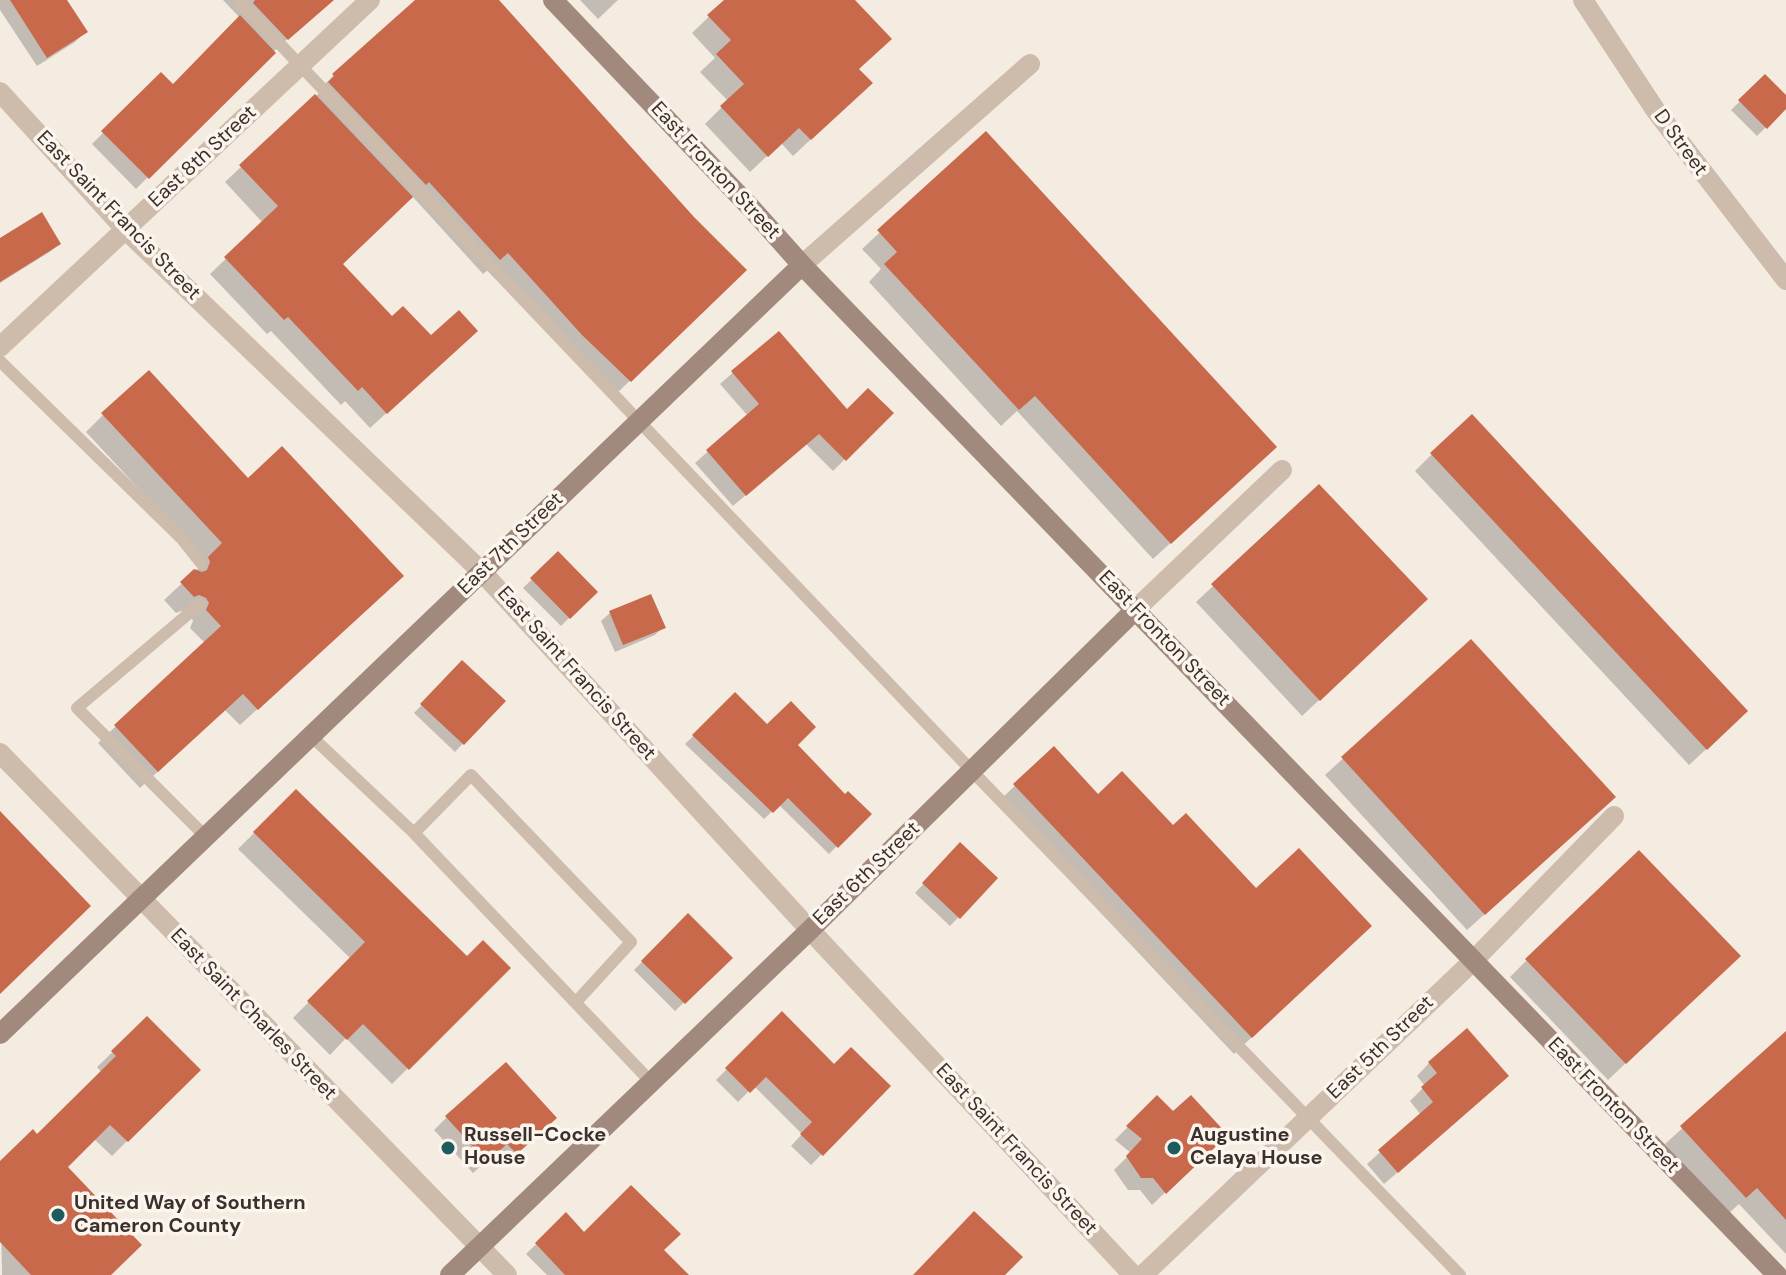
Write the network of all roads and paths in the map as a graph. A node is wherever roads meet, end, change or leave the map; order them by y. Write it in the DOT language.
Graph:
graph roads {
  1 [pos="238,0"];
  2 [pos="370,0"];
  3 [pos="553,0"];
  4 [pos="1583,0"];
  5 [pos="1030,64"];
  6 [pos="301,66"];
  7 [pos="0,92"];
  8 [pos="126,230"];
  9 [pos="802,265"];
  10 [pos="1786,280"];
  11 [pos="0,347"];
  12 [pos="0,361"];
  13 [pos="639,421"];
  14 [pos="1282,470"];
  15 [pos="201,563"];
  16 [pos="482,572"];
  17 [pos="200,604"];
  18 [pos="1136,609"];
  19 [pos="311,736"];
  20 [pos="0,753"];
  21 [pos="972,771"];
  22 [pos="1614,816"];
  23 [pos="414,833"];
  24 [pos="206,837"];
  25 [pos="140,900"];
  26 [pos="810,930"];
  27 [pos="1472,962"];
  28 [pos="577,1001"];
  29 [pos="0,1034"];
  30 [pos="651,1082"];
  31 [pos="1309,1117"];
  32 [pos="480,1246"];
  33 [pos="450,1275"];
  34 [pos="507,1275"];
  35 [pos="1133,1275"];
  36 [pos="1143,1275"];
  37 [pos="1460,1275"];
  38 [pos="1777,1275"];
  1 -- 6 [label="lane"];
  2 -- 6 [label="street, East 8th Street"];
  3 -- 9 [label="main road, East Fronton Street"];
  4 -- 10 [label="street, D Street"];
  5 -- 9 [label="street, East 7th Street"];
  6 -- 8 [label="street, East 8th Street"];
  6 -- 13 [label="lane"];
  7 -- 8 [label="street, East Saint Francis Street"];
  8 -- 11 [label="street, East 8th Street"];
  8 -- 16 [label="street, East Saint Francis Street"];
  9 -- 13 [label="main road, East 7th Street"];
  9 -- 18 [label="main road, East Fronton Street"];
  12 -- 15 [label="lane"];
  13 -- 16 [label="main road, East 7th Street"];
  13 -- 21 [label="lane"];
  14 -- 18 [label="street, East 6th Street"];
  16 -- 19 [label="main road, East 7th Street"];
  16 -- 26 [label="street, East Saint Francis Street"];
  17 -- 24 [label="lane"];
  18 -- 21 [label="main road, East 6th Street"];
  18 -- 27 [label="main road, East Fronton Street"];
  19 -- 23 [label="lane"];
  19 -- 24 [label="main road, East 7th Street"];
  20 -- 25 [label="street, East Saint Charles Street"];
  21 -- 26 [label="main road, East 6th Street"];
  21 -- 31 [label="lane"];
  22 -- 27 [label="street, East 5th Street"];
  23 -- 28 [label="lane"];
  23 -- 28 [label="lane"];
  24 -- 25 [label="main road, East 7th Street"];
  25 -- 29 [label="main road, East 7th Street"];
  25 -- 32 [label="street, East Saint Charles Street"];
  26 -- 30 [label="main road, East 6th Street"];
  26 -- 35 [label="street, East Saint Francis Street"];
  27 -- 31 [label="street, East 5th Street"];
  27 -- 38 [label="main road, East Fronton Street"];
  28 -- 30 [label="lane"];
  30 -- 32 [label="main road, East 6th Street"];
  31 -- 36 [label="street, East 5th Street"];
  31 -- 37 [label="lane"];
  32 -- 33 [label="main road, East 6th Street"];
  32 -- 34 [label="street, East Saint Charles Street"];
}
